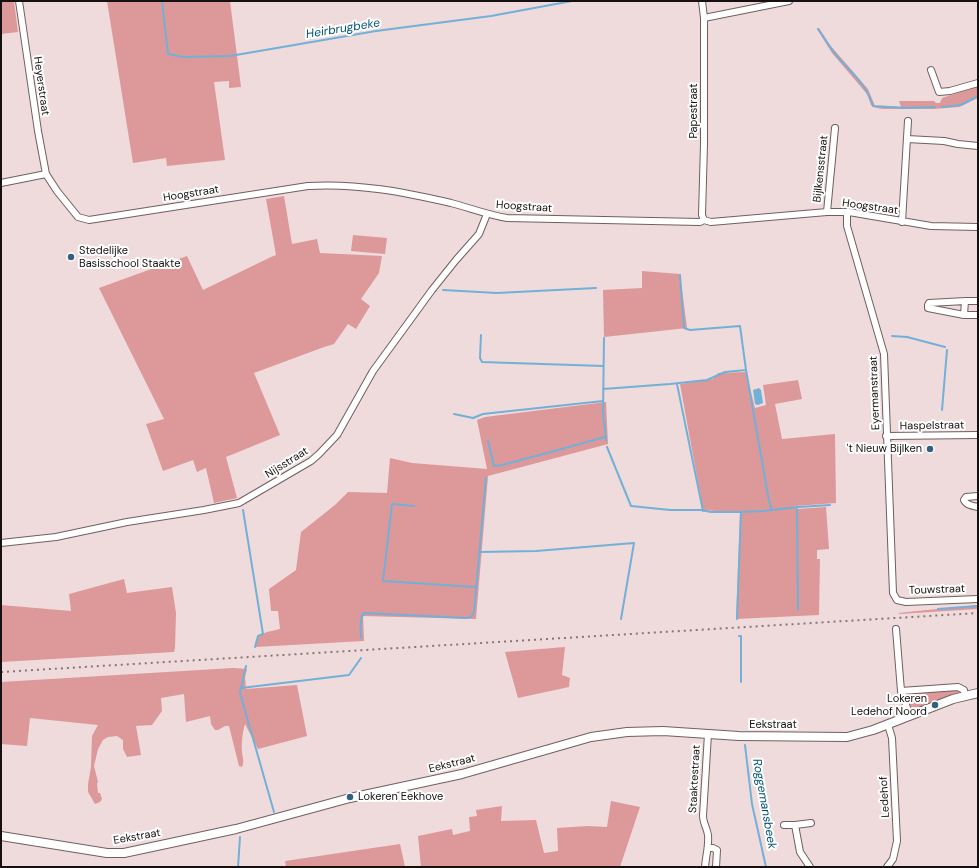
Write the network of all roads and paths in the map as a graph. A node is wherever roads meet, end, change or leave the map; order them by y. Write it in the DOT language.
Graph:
graph roads {
  1 [pos="19,1"];
  2 [pos="702,1"];
  3 [pos="788,1"];
  4 [pos="704,18"];
  5 [pos="932,70"];
  6 [pos="978,83"];
  7 [pos="908,121"];
  8 [pos="835,128"];
  9 [pos="907,139"];
  10 [pos="978,146"];
  11 [pos="46,174"];
  12 [pos="1,183"];
  13 [pos="827,212"];
  14 [pos="847,212"];
  15 [pos="487,214"];
  16 [pos="704,220"];
  17 [pos="902,222"];
  18 [pos="978,227"];
  19 [pos="965,300"];
  20 [pos="978,301"];
  21 [pos="964,315"];
  22 [pos="978,315"];
  23 [pos="978,435"];
  24 [pos="886,436"];
  25 [pos="978,496"];
  26 [pos="978,507"];
  27 [pos="1,543"];
  28 [pos="978,599"];
  29 [pos="897,600"];
  30 [pos="896,629"];
  31 [pos="901,691"];
  32 [pos="978,693"];
  33 [pos="965,696"];
  34 [pos="910,716"];
  35 [pos="888,724"];
  36 [pos="708,734"];
  37 [pos="811,823"];
  38 [pos="784,825"];
  39 [pos="795,825"];
  40 [pos="1,836"];
  41 [pos="709,848"];
  42 [pos="705,867"];
  43 [pos="716,867"];
  44 [pos="810,867"];
  45 [pos="887,867"];
  1 -- 11 [label="street, Heyerstraat"];
  2 -- 4 [label="street, Papestraat"];
  3 -- 4 [label="street"];
  4 -- 16 [label="street, Papestraat"];
  5 -- 6 [label="street"];
  7 -- 9 [label="street"];
  8 -- 13 [label="street, Bijlkensstraat"];
  9 -- 10 [label="street"];
  9 -- 17 [label="street"];
  11 -- 12 [label="street"];
  11 -- 15 [label="street, Hoogstraat"];
  13 -- 14 [label="street, Hoogstraat"];
  13 -- 16 [label="street, Hoogstraat"];
  14 -- 17 [label="street, Hoogstraat"];
  14 -- 24 [label="street, Eyermanstraat"];
  15 -- 16 [label="street, Hoogstraat"];
  15 -- 27 [label="street, Nijsstraat"];
  17 -- 18 [label="street, Hoogstraat"];
  19 -- 20 [label="street"];
  19 -- 21 [label="street"];
  19 -- 21 [label="street"];
  21 -- 22 [label="street"];
  23 -- 24 [label="street, Haspelstraat"];
  24 -- 29 [label="street, Eyermanstraat"];
  25 -- 26 [label="street"];
  28 -- 29 [label="street, Touwstraat"];
  30 -- 31 [label="street"];
  31 -- 33 [label="street"];
  31 -- 34 [label="street"];
  32 -- 33 [label="street, Eekstraat"];
  33 -- 34 [label="street, Eekstraat"];
  34 -- 35 [label="street, Eekstraat"];
  35 -- 36 [label="street, Eekstraat"];
  35 -- 45 [label="street, Ledehof"];
  36 -- 40 [label="street, Eekstraat"];
  36 -- 41 [label="street, Staaktestraat"];
  37 -- 39 [label="street"];
  38 -- 39 [label="street"];
  39 -- 44 [label="street"];
  41 -- 42 [label="street, Staaktestraat"];
  41 -- 43 [label="street, Staaktestraat"];
}
